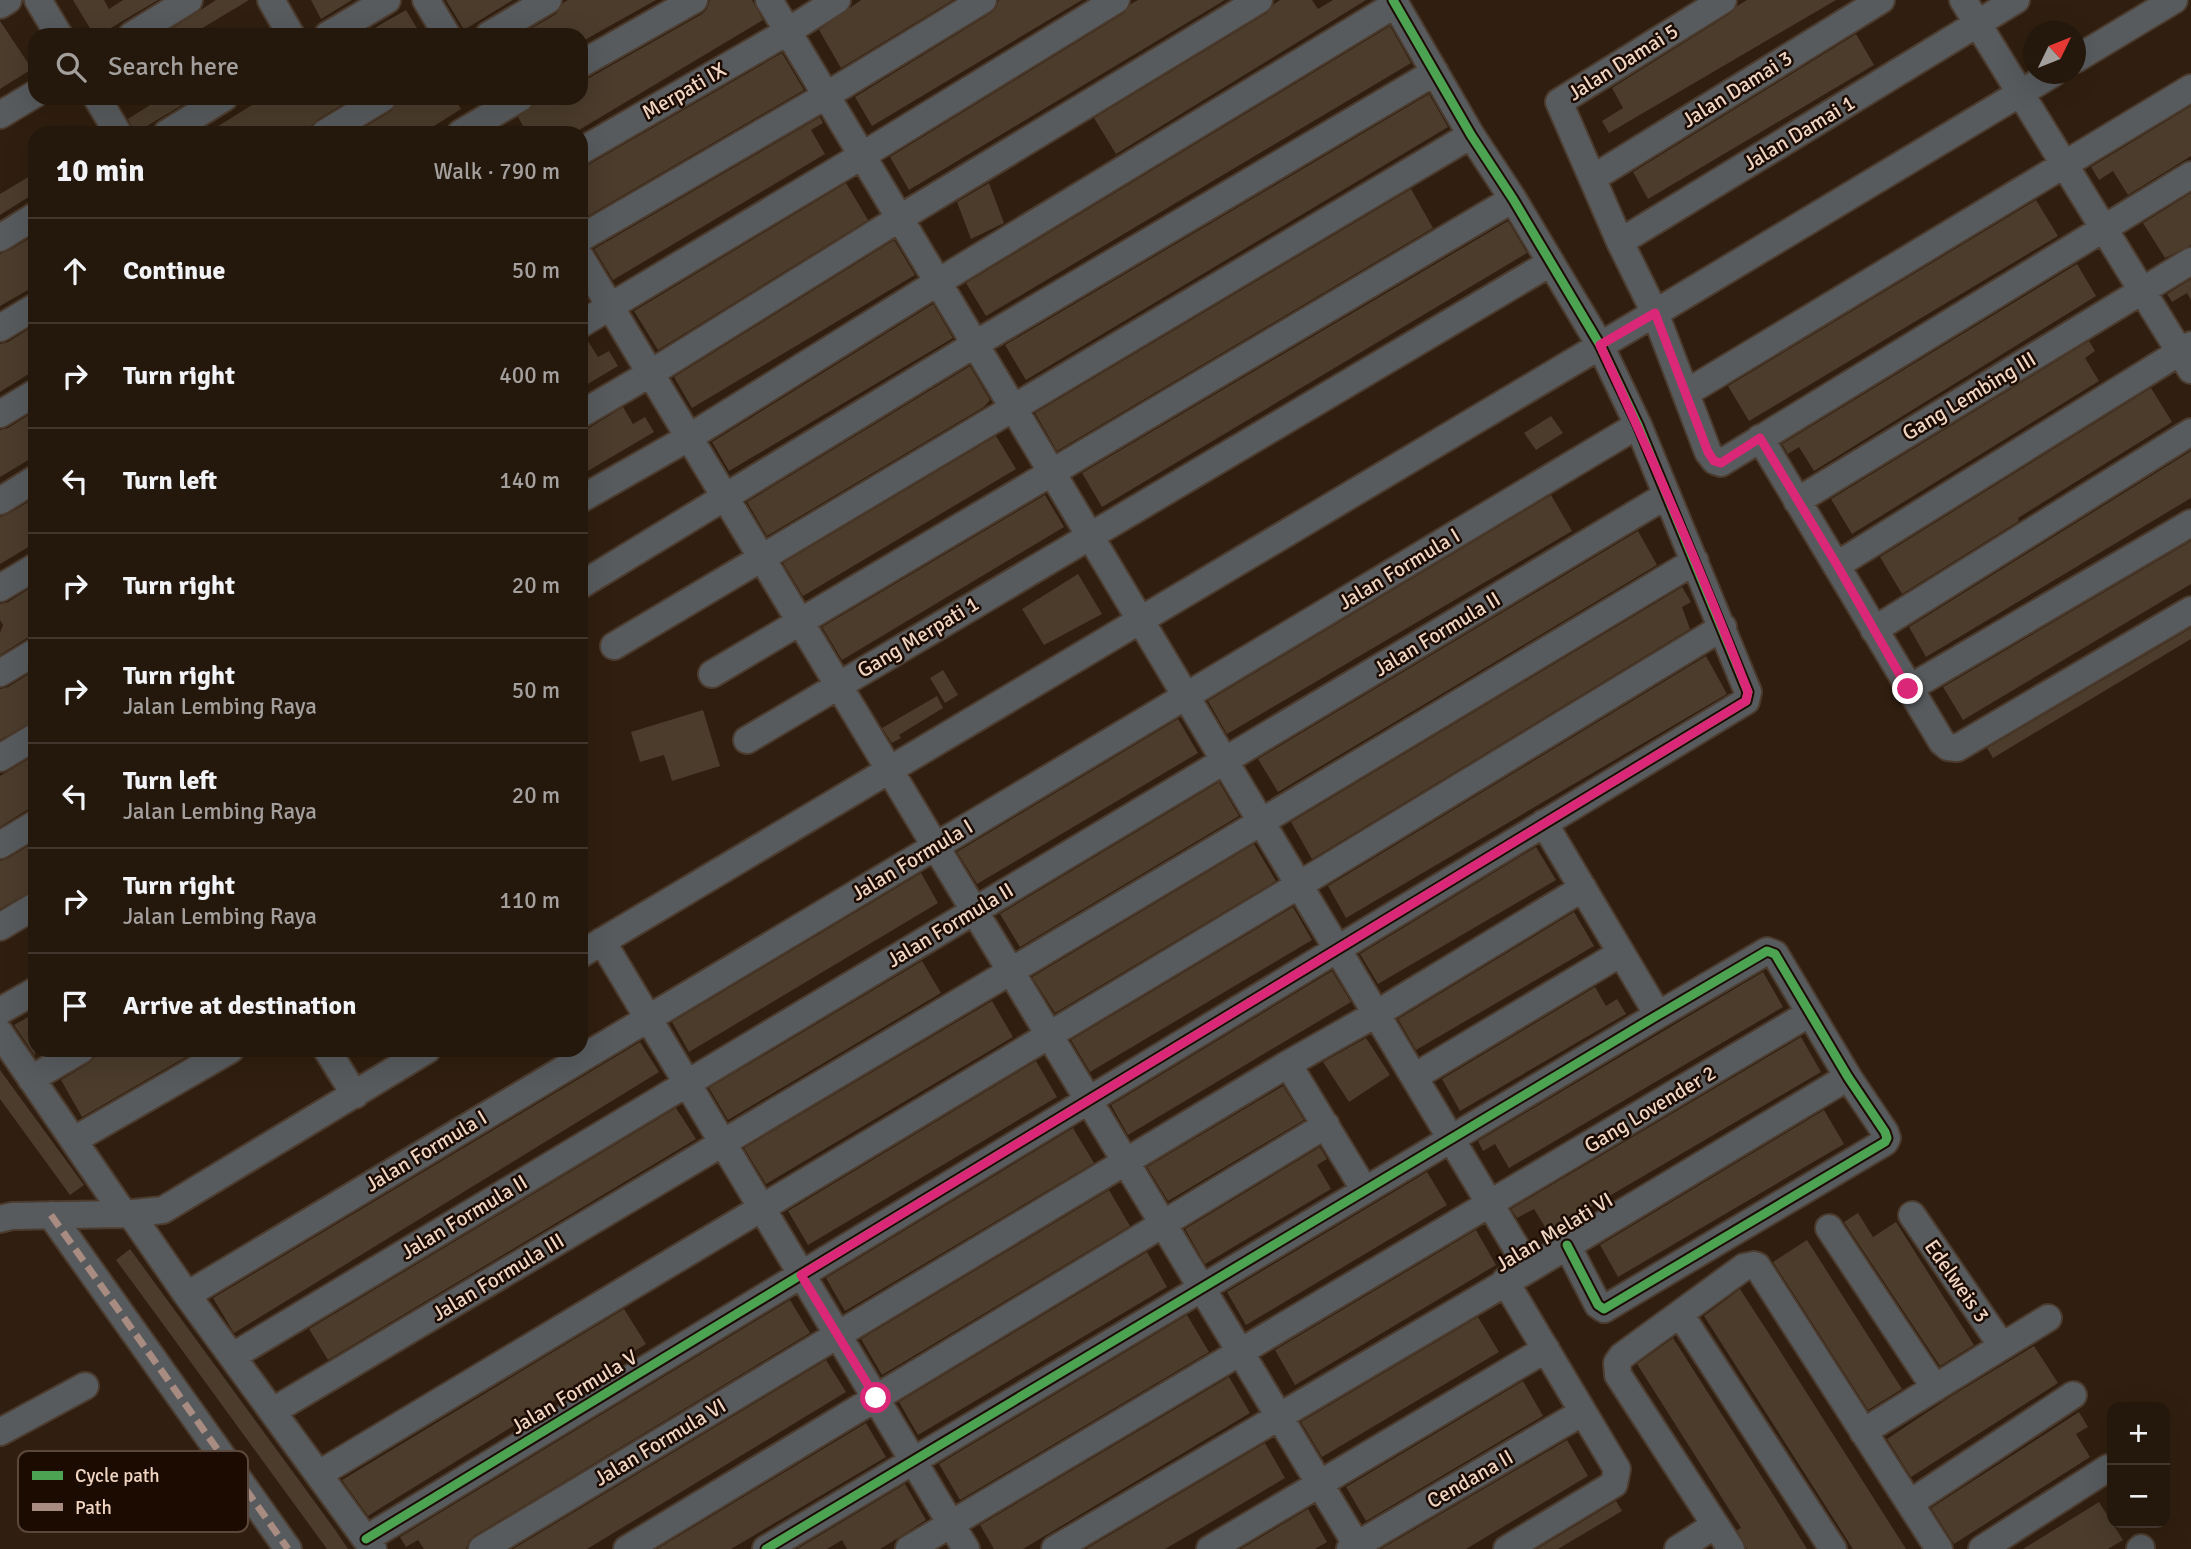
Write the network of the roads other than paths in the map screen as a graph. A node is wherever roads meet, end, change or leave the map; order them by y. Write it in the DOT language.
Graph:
graph roads {
  1 [pos="8,0"];
  2 [pos="190,0"];
  3 [pos="271,0"];
  4 [pos="387,0"];
  5 [pos="426,0"];
  6 [pos="548,0"];
  7 [pos="694,0"];
  8 [pos="769,0"];
  9 [pos="837,0"];
  10 [pos="983,0"];
  11 [pos="1115,0"];
  12 [pos="1259,0"];
  13 [pos="1723,0"];
  14 [pos="1881,0"];
  15 [pos="1963,0"];
  16 [pos="2016,0"];
  17 [pos="2174,0"];
  18 [pos="42,2"];
  19 [pos="1394,2"];
  20 [pos="0,5"];
  21 [pos="1978,24"];
  22 [pos="55,28"];
  23 [pos="144,28"];
  24 [pos="287,28"];
  25 [pos="340,28"];
  26 [pos="443,28"];
  27 [pos="501,28"];
  28 [pos="787,32"];
  29 [pos="2086,53"];
  30 [pos="588,60"];
  31 [pos="1435,72"];
  32 [pos="2035,84"];
  33 [pos="2191,88"];
  34 [pos="2021,92"];
  35 [pos="827,95"];
  36 [pos="28,97"];
  37 [pos="101,105"];
  38 [pos="213,105"];
  39 [pos="371,105"];
  40 [pos="510,105"];
  41 [pos="0,115"];
  42 [pos="495,115"];
  43 [pos="114,126"];
  44 [pos="178,126"];
  45 [pos="337,126"];
  46 [pos="474,126"];
  47 [pos="1472,135"];
  48 [pos="588,147"];
  49 [pos="863,155"];
  50 [pos="2065,164"];
  51 [pos="2191,175"];
  52 [pos="1593,178"];
  53 [pos="1513,199"];
  54 [pos="900,218"];
  55 [pos="28,220"];
  56 [pos="2104,228"];
  57 [pos="588,234"];
  58 [pos="0,238"];
  59 [pos="1620,242"];
  60 [pos="2191,261"];
  61 [pos="1550,263"];
  62 [pos="588,269"];
  63 [pos="938,282"];
  64 [pos="2142,290"];
  65 [pos="611,306"];
  66 [pos="28,311"];
  67 [pos="1647,317"];
  68 [pos="588,320"];
  69 [pos="0,328"];
  70 [pos="1607,341"];
  71 [pos="977,343"];
  72 [pos="2187,356"];
  73 [pos="650,373"];
  74 [pos="1686,393"];
  75 [pos="28,397"];
  76 [pos="1014,409"];
  77 [pos="588,410"];
  78 [pos="0,414"];
  79 [pos="1638,425"];
  80 [pos="2191,432"];
  81 [pos="688,438"];
  82 [pos="1760,438"];
  83 [pos="1052,472"];
  84 [pos="28,484"];
  85 [pos="588,495"];
  86 [pos="1667,495"];
  87 [pos="726,498"];
  88 [pos="0,501"];
  89 [pos="1797,501"];
  90 [pos="2191,523"];
  91 [pos="1090,535"];
  92 [pos="762,558"];
  93 [pos="1695,561"];
  94 [pos="1837,565"];
  95 [pos="28,571"];
  96 [pos="588,581"];
  97 [pos="0,588"];
  98 [pos="2191,610"];
  99 [pos="1140,620"];
  100 [pos="800,621"];
  101 [pos="1723,627"];
  102 [pos="1874,629"];
  103 [pos="614,646"];
  104 [pos="28,656"];
  105 [pos="0,673"];
  106 [pos="712,674"];
  107 [pos="838,685"];
  108 [pos="1908,689"];
  109 [pos="1187,697"];
  110 [pos="747,740"];
  111 [pos="28,741"];
  112 [pos="0,758"];
  113 [pos="1225,762"];
  114 [pos="889,769"];
  115 [pos="1261,822"];
  116 [pos="1544,823"];
  117 [pos="28,828"];
  118 [pos="0,845"];
  119 [pos="935,846"];
  120 [pos="1299,885"];
  121 [pos="1583,888"];
  122 [pos="28,910"];
  123 [pos="974,911"];
  124 [pos="0,927"];
  125 [pos="591,948"];
  126 [pos="1338,950"];
  127 [pos="1621,953"];
  128 [pos="1010,971"];
  129 [pos="28,995"];
  130 [pos="0,1011"];
  131 [pos="1810,1013"];
  132 [pos="1376,1014"];
  133 [pos="1658,1015"];
  134 [pos="648,1018"];
  135 [pos="0,1033"];
  136 [pos="1048,1034"];
  137 [pos="588,1054"];
  138 [pos="69,1057"];
  139 [pos="218,1057"];
  140 [pos="331,1057"];
  141 [pos="416,1057"];
  142 [pos="583,1057"];
  143 [pos="1288,1064"];
  144 [pos="1414,1077"];
  145 [pos="1848,1077"];
  146 [pos="31,1079"];
  147 [pos="687,1083"];
  148 [pos="355,1095"];
  149 [pos="1088,1100"];
  150 [pos="1326,1125"];
  151 [pos="74,1140"];
  152 [pos="1452,1140"];
  153 [pos="722,1143"];
  154 [pos="1126,1162"];
  155 [pos="1364,1189"];
  156 [pos="1490,1205"];
  157 [pos="761,1208"];
  158 [pos="127,1213"];
  159 [pos="51,1215"];
  160 [pos="1912,1215"];
  161 [pos="0,1219"];
  162 [pos="1163,1225"];
  163 [pos="1829,1228"];
  164 [pos="1567,1245"];
  165 [pos="1529,1269"];
  166 [pos="801,1275"];
  167 [pos="1505,1282"];
  168 [pos="1201,1288"];
  169 [pos="187,1295"];
  170 [pos="1680,1314"];
  171 [pos="2048,1318"];
  172 [pos="838,1335"];
  173 [pos="2003,1346"];
  174 [pos="1546,1349"];
  175 [pos="1240,1352"];
  176 [pos="233,1356"];
  177 [pos="85,1386"];
  178 [pos="1935,1388"];
  179 [pos="2073,1395"];
  180 [pos="876,1398"];
  181 [pos="273,1411"];
  182 [pos="1583,1412"];
  183 [pos="1279,1416"];
  184 [pos="0,1432"];
  185 [pos="1864,1432"];
  186 [pos="218,1451"];
  187 [pos="913,1461"];
  188 [pos="2107,1469"];
  189 [pos="319,1474"];
  190 [pos="1320,1484"];
  191 [pos="248,1493"];
  192 [pos="1910,1503"];
  193 [pos="951,1524"];
  194 [pos="1715,1525"];
  195 [pos="369,1544"];
  196 [pos="1355,1548"];
  197 [pos="288,1549"];
  198 [pos="482,1549"];
  199 [pos="626,1549"];
  200 [pos="766,1549"];
  201 [pos="909,1549"];
  202 [pos="966,1549"];
  203 [pos="1055,1549"];
  204 [pos="1210,1549"];
  205 [pos="1507,1549"];
  206 [pos="1678,1549"];
  207 [pos="1731,1549"];
  208 [pos="1833,1549"];
  209 [pos="1940,1549"];
  210 [pos="1982,1549"];
  1 -- 20 [label="street"];
  2 -- 23 [label="street"];
  3 -- 24 [label="street"];
  4 -- 25 [label="street"];
  5 -- 26 [label="street"];
  6 -- 27 [label="street"];
  7 -- 30 [label="street"];
  8 -- 28 [label="street"];
  9 -- 28 [label="street, Merpati IX"];
  10 -- 35 [label="street"];
  11 -- 49 [label="street"];
  12 -- 54 [label="street"];
  13 -- 52 [label="street, Jalan Damai 5"];
  14 -- 52 [label="street, Jalan Damai 3"];
  15 -- 21 [label="street"];
  16 -- 21 [label="street, Jalan Damai 1"];
  17 -- 29 [label="street"];
  18 -- 22 [label="street"];
  19 -- 31 [label="street"];
  19 -- 63 [label="street"];
  21 -- 34 [label="street"];
  21 -- 59 [label="street, Jalan Damai 1"];
  28 -- 35 [label="street"];
  28 -- 48 [label="street, Merpati IX"];
  31 -- 47 [label="street"];
  31 -- 71 [label="street"];
  32 -- 34 [label="street"];
  33 -- 50 [label="street"];
  34 -- 50 [label="street"];
  34 -- 67 [label="street"];
  35 -- 49 [label="street"];
  35 -- 57 [label="street"];
  36 -- 41 [label="street"];
  37 -- 43 [label="street"];
  38 -- 44 [label="street"];
  39 -- 45 [label="street"];
  40 -- 42 [label="street"];
  42 -- 46 [label="street"];
  47 -- 53 [label="street"];
  47 -- 76 [label="street"];
  49 -- 54 [label="street"];
  49 -- 65 [label="street"];
  50 -- 56 [label="street"];
  50 -- 74 [label="street"];
  51 -- 56 [label="street"];
  52 -- 59 [label="street"];
  53 -- 61 [label="street"];
  53 -- 83 [label="street"];
  54 -- 63 [label="street"];
  54 -- 73 [label="street"];
  55 -- 58 [label="street"];
  56 -- 64 [label="street"];
  56 -- 82 [label="street"];
  59 -- 67 [label="street"];
  60 -- 64 [label="street, Gang Lembing III"];
  61 -- 70 [label="street"];
  61 -- 91 [label="street, Gang Merpati 1"];
  62 -- 65 [label="street"];
  63 -- 71 [label="street"];
  63 -- 81 [label="street"];
  64 -- 72 [label="street"];
  64 -- 89 [label="street, Gang Lembing III"];
  65 -- 68 [label="street"];
  65 -- 73 [label="street"];
  66 -- 69 [label="street"];
  67 -- 70 [label="street"];
  67 -- 74 [label="street"];
  70 -- 79 [label="street"];
  70 -- 99 [label="street"];
  71 -- 76 [label="street"];
  71 -- 87 [label="street"];
  72 -- 94 [label="street"];
  73 -- 77 [label="street"];
  73 -- 81 [label="street"];
  74 -- 82 [label="street"];
  75 -- 78 [label="street"];
  76 -- 83 [label="street"];
  76 -- 92 [label="street"];
  79 -- 86 [label="street"];
  79 -- 109 [label="street, Jalan Formula I"];
  80 -- 102 [label="street"];
  81 -- 85 [label="street"];
  81 -- 87 [label="street"];
  82 -- 89 [label="street"];
  83 -- 91 [label="street"];
  83 -- 100 [label="street"];
  84 -- 88 [label="street"];
  86 -- 93 [label="street"];
  86 -- 113 [label="street, Jalan Formula II"];
  87 -- 92 [label="street"];
  87 -- 96 [label="street"];
  89 -- 94 [label="street"];
  90 -- 108 [label="street"];
  91 -- 99 [label="street"];
  91 -- 107 [label="street, Gang Merpati 1"];
  92 -- 100 [label="street"];
  92 -- 103 [label="street"];
  93 -- 101 [label="street"];
  93 -- 115 [label="street, Jalan Formula III"];
  94 -- 102 [label="street"];
  95 -- 97 [label="street"];
  98 -- 108 [label="street"];
  99 -- 109 [label="street"];
  99 -- 114 [label="street"];
  100 -- 106 [label="street"];
  100 -- 107 [label="street"];
  101 -- 116 [label="street, Jalan Formula V"];
  101 -- 120 [label="street"];
  102 -- 108 [label="street"];
  104 -- 105 [label="street"];
  107 -- 110 [label="street, Gang Merpati 1"];
  107 -- 114 [label="street"];
  109 -- 113 [label="street"];
  109 -- 119 [label="street, Jalan Formula I"];
  111 -- 112 [label="street"];
  113 -- 115 [label="street"];
  113 -- 123 [label="street, Jalan Formula II"];
  114 -- 119 [label="street"];
  114 -- 125 [label="street"];
  115 -- 120 [label="street"];
  115 -- 128 [label="street, Jalan Formula III"];
  116 -- 121 [label="street"];
  116 -- 126 [label="street, Jalan Formula V"];
  117 -- 118 [label="street"];
  119 -- 123 [label="street"];
  119 -- 134 [label="street, Jalan Formula I"];
  120 -- 126 [label="street"];
  120 -- 136 [label="street"];
  121 -- 127 [label="street"];
  121 -- 132 [label="street, Jalan Formula VI"];
  122 -- 124 [label="street"];
  123 -- 128 [label="street"];
  123 -- 147 [label="street, Jalan Formula II"];
  125 -- 134 [label="street"];
  126 -- 132 [label="street"];
  126 -- 149 [label="street, Jalan Formula V"];
  127 -- 133 [label="street"];
  127 -- 144 [label="street"];
  128 -- 136 [label="street"];
  128 -- 153 [label="street, Jalan Formula III"];
  129 -- 130 [label="street"];
  131 -- 133 [label="street"];
  131 -- 145 [label="street"];
  131 -- 156 [label="street, Gang Lovender 2"];
  132 -- 143 [label="street, Jalan Formula VI"];
  132 -- 144 [label="street"];
  133 -- 152 [label="street"];
  134 -- 137 [label="street, Jalan Formula I"];
  134 -- 147 [label="street"];
  135 -- 146 [label="street"];
  136 -- 149 [label="street"];
  136 -- 157 [label="street"];
  138 -- 146 [label="street"];
  139 -- 151 [label="street"];
  140 -- 148 [label="street"];
  141 -- 148 [label="street"];
  142 -- 169 [label="street, Jalan Formula I"];
  143 -- 150 [label="street"];
  143 -- 154 [label="street, Jalan Formula VI"];
  144 -- 152 [label="street"];
  145 -- 164 [label="street, Jalan Melati VI"];
  145 -- 164 [label="street"];
  146 -- 151 [label="street"];
  147 -- 153 [label="street"];
  147 -- 176 [label="street, Jalan Formula II"];
  148 -- 158 [label="street"];
  149 -- 154 [label="street"];
  149 -- 166 [label="street, Jalan Formula V"];
  150 -- 155 [label="street"];
  150 -- 162 [label="street"];
  151 -- 158 [label="street"];
  152 -- 155 [label="street"];
  152 -- 156 [label="street"];
  153 -- 157 [label="street"];
  153 -- 181 [label="street, Jalan Formula III"];
  154 -- 162 [label="street"];
  154 -- 172 [label="street, Jalan Formula VI"];
  155 -- 168 [label="street"];
  156 -- 165 [label="street"];
  156 -- 175 [label="street, Gang Lovender 2"];
  157 -- 166 [label="street"];
  157 -- 189 [label="street"];
  158 -- 159 [label="street"];
  158 -- 169 [label="street"];
  159 -- 161 [label="street"];
  159 -- 186 [label="street"];
  160 -- 173 [label="street, Edelweis 3"];
  162 -- 168 [label="street"];
  162 -- 180 [label="street"];
  163 -- 178 [label="street"];
  164 -- 165 [label="street, Jalan Melati VI"];
  165 -- 167 [label="street, Jalan Melati VI"];
  166 -- 172 [label="street"];
  166 -- 195 [label="street, Jalan Formula V"];
  167 -- 174 [label="street"];
  167 -- 183 [label="street, Jalan Melati VI"];
  168 -- 175 [label="street"];
  168 -- 187 [label="street"];
  169 -- 176 [label="street"];
  170 -- 185 [label="street"];
  170 -- 194 [label="street"];
  170 -- 208 [label="street"];
  171 -- 173 [label="street"];
  172 -- 180 [label="street"];
  172 -- 198 [label="street, Jalan Formula VI"];
  173 -- 178 [label="street"];
  174 -- 182 [label="street"];
  174 -- 190 [label="street"];
  175 -- 183 [label="street"];
  175 -- 193 [label="street, Gang Lovender 2"];
  176 -- 181 [label="street"];
  177 -- 184 [label="street"];
  178 -- 185 [label="street"];
  179 -- 192 [label="street"];
  180 -- 187 [label="street"];
  180 -- 199 [label="street"];
  181 -- 189 [label="street"];
  182 -- 196 [label="street, Cendana II"];
  182 -- 205 [label="street"];
  183 -- 190 [label="street"];
  183 -- 203 [label="street, Jalan Melati VI"];
  185 -- 192 [label="street"];
  187 -- 193 [label="street"];
  187 -- 200 [label="street"];
  188 -- 210 [label="street"];
  189 -- 195 [label="street"];
  190 -- 196 [label="street"];
  190 -- 204 [label="street"];
  191 -- 197 [label="street"];
  192 -- 209 [label="street"];
  193 -- 201 [label="street, Gang Lovender 2"];
  193 -- 202 [label="street"];
  194 -- 206 [label="street"];
  194 -- 207 [label="street"];
}
